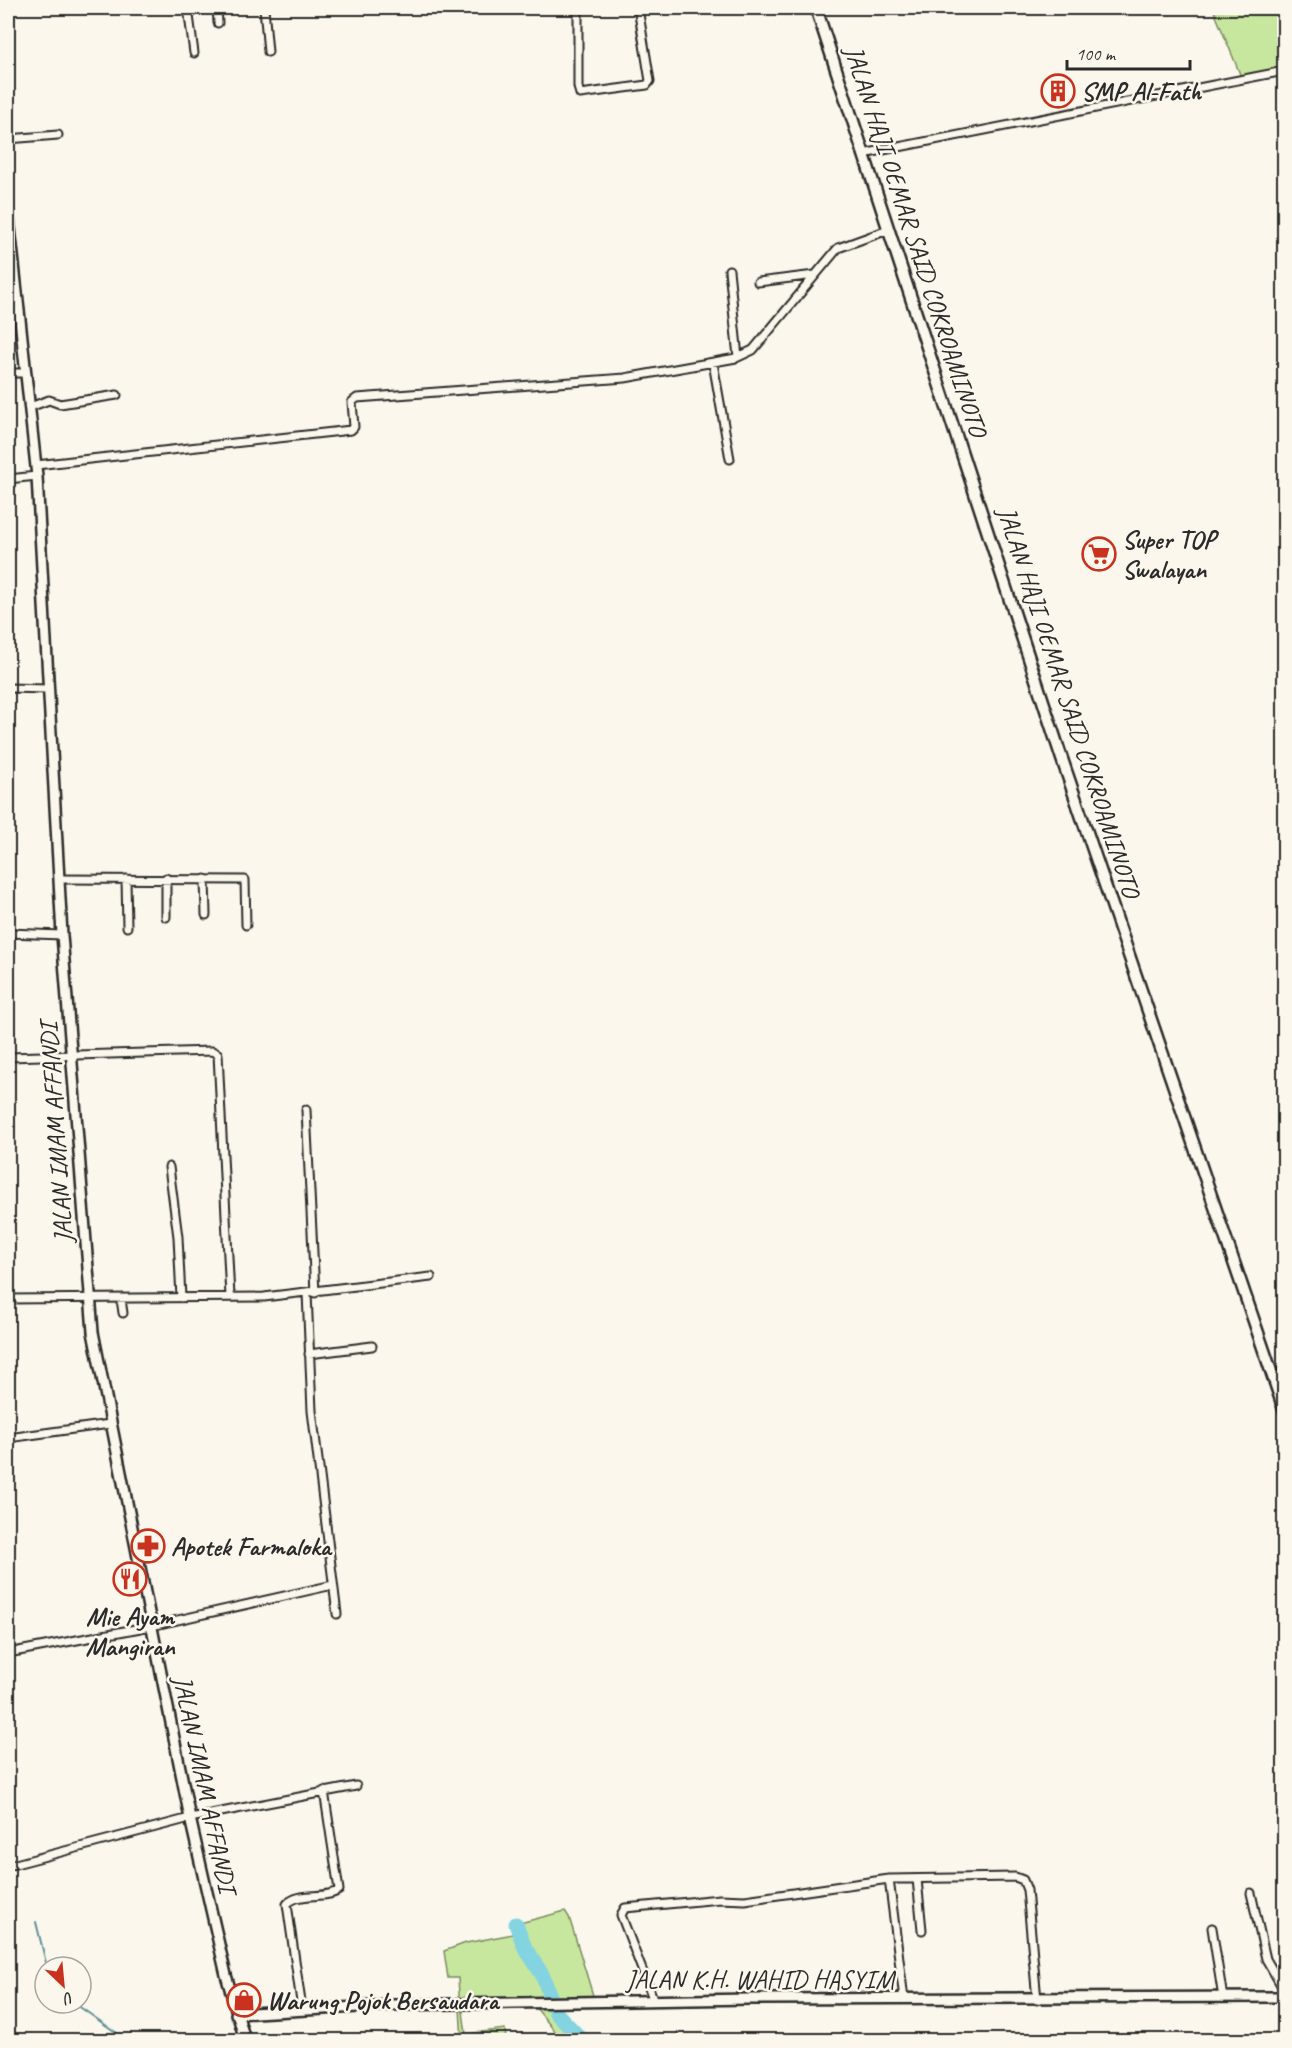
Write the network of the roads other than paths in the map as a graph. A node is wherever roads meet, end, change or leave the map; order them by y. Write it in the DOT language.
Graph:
graph roads {
  1 [pos="188,8"];
  2 [pos="217,8"];
  3 [pos="264,8"];
  4 [pos="578,8"];
  5 [pos="638,8"];
  6 [pos="816,8"];
  7 [pos="219,23"];
  8 [pos="268,52"];
  9 [pos="194,53"];
  10 [pos="1284,71"];
  11 [pos="58,135"];
  12 [pos="8,139"];
  13 [pos="864,154"];
  14 [pos="8,209"];
  15 [pos="888,230"];
  16 [pos="729,270"];
  17 [pos="814,275"];
  18 [pos="758,282"];
  19 [pos="738,357"];
  20 [pos="713,363"];
  21 [pos="8,373"];
  22 [pos="26,373"];
  23 [pos="117,395"];
  24 [pos="30,407"];
  25 [pos="730,459"];
  26 [pos="36,465"];
  27 [pos="37,476"];
  28 [pos="8,479"];
  29 [pos="8,688"];
  30 [pos="48,689"];
  31 [pos="166,878"];
  32 [pos="59,879"];
  33 [pos="126,879"];
  34 [pos="205,879"];
  35 [pos="206,915"];
  36 [pos="166,917"];
  37 [pos="246,925"];
  38 [pos="127,927"];
  39 [pos="8,933"];
  40 [pos="62,935"];
  41 [pos="71,1054"];
  42 [pos="8,1057"];
  43 [pos="306,1110"];
  44 [pos="169,1167"];
  45 [pos="431,1277"];
  46 [pos="311,1293"];
  47 [pos="230,1297"];
  48 [pos="181,1298"];
  49 [pos="8,1299"];
  50 [pos="89,1299"];
  51 [pos="121,1299"];
  52 [pos="123,1313"];
  53 [pos="372,1346"];
  54 [pos="309,1354"];
  55 [pos="1284,1408"];
  56 [pos="110,1424"];
  57 [pos="8,1438"];
  58 [pos="333,1585"];
  59 [pos="337,1614"];
  60 [pos="151,1626"];
  61 [pos="8,1653"];
  62 [pos="356,1786"];
  63 [pos="324,1791"];
  64 [pos="190,1818"];
  65 [pos="8,1866"];
  66 [pos="889,1879"];
  67 [pos="916,1879"];
  68 [pos="1251,1893"];
  69 [pos="1212,1928"];
  70 [pos="922,1930"];
  71 [pos="1284,1990"];
  72 [pos="1284,1997"];
  73 [pos="1223,1998"];
  74 [pos="904,1999"];
  75 [pos="1037,2000"];
  76 [pos="654,2001"];
  77 [pos="302,2009"];
  78 [pos="236,2014"];
  79 [pos="245,2040"];
  1 -- 9 [label="street"];
  2 -- 7 [label="street"];
  3 -- 8 [label="street"];
  4 -- 5 [label="street"];
  6 -- 13 [label="main road, JALAN HAJI OEMAR SAID COKROAMINOTO"];
  10 -- 13 [label="street"];
  11 -- 12 [label="street"];
  13 -- 15 [label="main road, JALAN HAJI OEMAR SAID COKROAMINOTO"];
  14 -- 22 [label="street, JALAN IMAM AFFANDI"];
  15 -- 17 [label="street"];
  15 -- 55 [label="main road, JALAN HAJI OEMAR SAID COKROAMINOTO"];
  16 -- 19 [label="street"];
  17 -- 18 [label="street"];
  17 -- 19 [label="street"];
  19 -- 20 [label="street"];
  20 -- 25 [label="street"];
  20 -- 26 [label="street"];
  21 -- 22 [label="street"];
  22 -- 24 [label="street, JALAN IMAM AFFANDI"];
  23 -- 24 [label="street"];
  24 -- 26 [label="street, JALAN IMAM AFFANDI"];
  26 -- 27 [label="street, JALAN IMAM AFFANDI"];
  27 -- 28 [label="street"];
  27 -- 30 [label="street, JALAN IMAM AFFANDI"];
  29 -- 30 [label="street"];
  30 -- 32 [label="street, JALAN IMAM AFFANDI"];
  31 -- 33 [label="street"];
  31 -- 34 [label="street"];
  31 -- 36 [label="street"];
  32 -- 33 [label="street"];
  32 -- 40 [label="street, JALAN IMAM AFFANDI"];
  33 -- 38 [label="street"];
  34 -- 35 [label="street"];
  34 -- 37 [label="street"];
  39 -- 40 [label="street"];
  40 -- 41 [label="street, JALAN IMAM AFFANDI"];
  41 -- 42 [label="street"];
  41 -- 47 [label="street"];
  41 -- 50 [label="street, JALAN IMAM AFFANDI"];
  43 -- 46 [label="street"];
  44 -- 48 [label="street"];
  45 -- 46 [label="street"];
  46 -- 47 [label="street"];
  46 -- 54 [label="street"];
  47 -- 48 [label="street"];
  48 -- 51 [label="street"];
  49 -- 50 [label="street"];
  50 -- 51 [label="street"];
  50 -- 56 [label="street, JALAN IMAM AFFANDI"];
  51 -- 52 [label="street"];
  53 -- 54 [label="street"];
  54 -- 58 [label="street"];
  56 -- 57 [label="street"];
  56 -- 60 [label="street, JALAN IMAM AFFANDI"];
  58 -- 59 [label="street"];
  58 -- 60 [label="street"];
  60 -- 61 [label="street"];
  60 -- 64 [label="street, JALAN IMAM AFFANDI"];
  62 -- 63 [label="street"];
  63 -- 64 [label="street"];
  63 -- 77 [label="street"];
  64 -- 65 [label="street"];
  64 -- 78 [label="street, JALAN IMAM AFFANDI"];
  66 -- 67 [label="street"];
  66 -- 74 [label="street"];
  66 -- 76 [label="street"];
  67 -- 70 [label="street"];
  67 -- 75 [label="street"];
  68 -- 71 [label="street"];
  69 -- 73 [label="street"];
  72 -- 73 [label="street, JALAN K.H. WAHID HASYIM"];
  73 -- 75 [label="street, JALAN K.H. WAHID HASYIM"];
  74 -- 75 [label="street, JALAN K.H. WAHID HASYIM"];
  74 -- 76 [label="street, JALAN K.H. WAHID HASYIM"];
  76 -- 77 [label="street, JALAN K.H. WAHID HASYIM"];
  77 -- 78 [label="street, JALAN K.H. WAHID HASYIM"];
  78 -- 79 [label="street, JALAN IMAM AFFANDI"];
}
